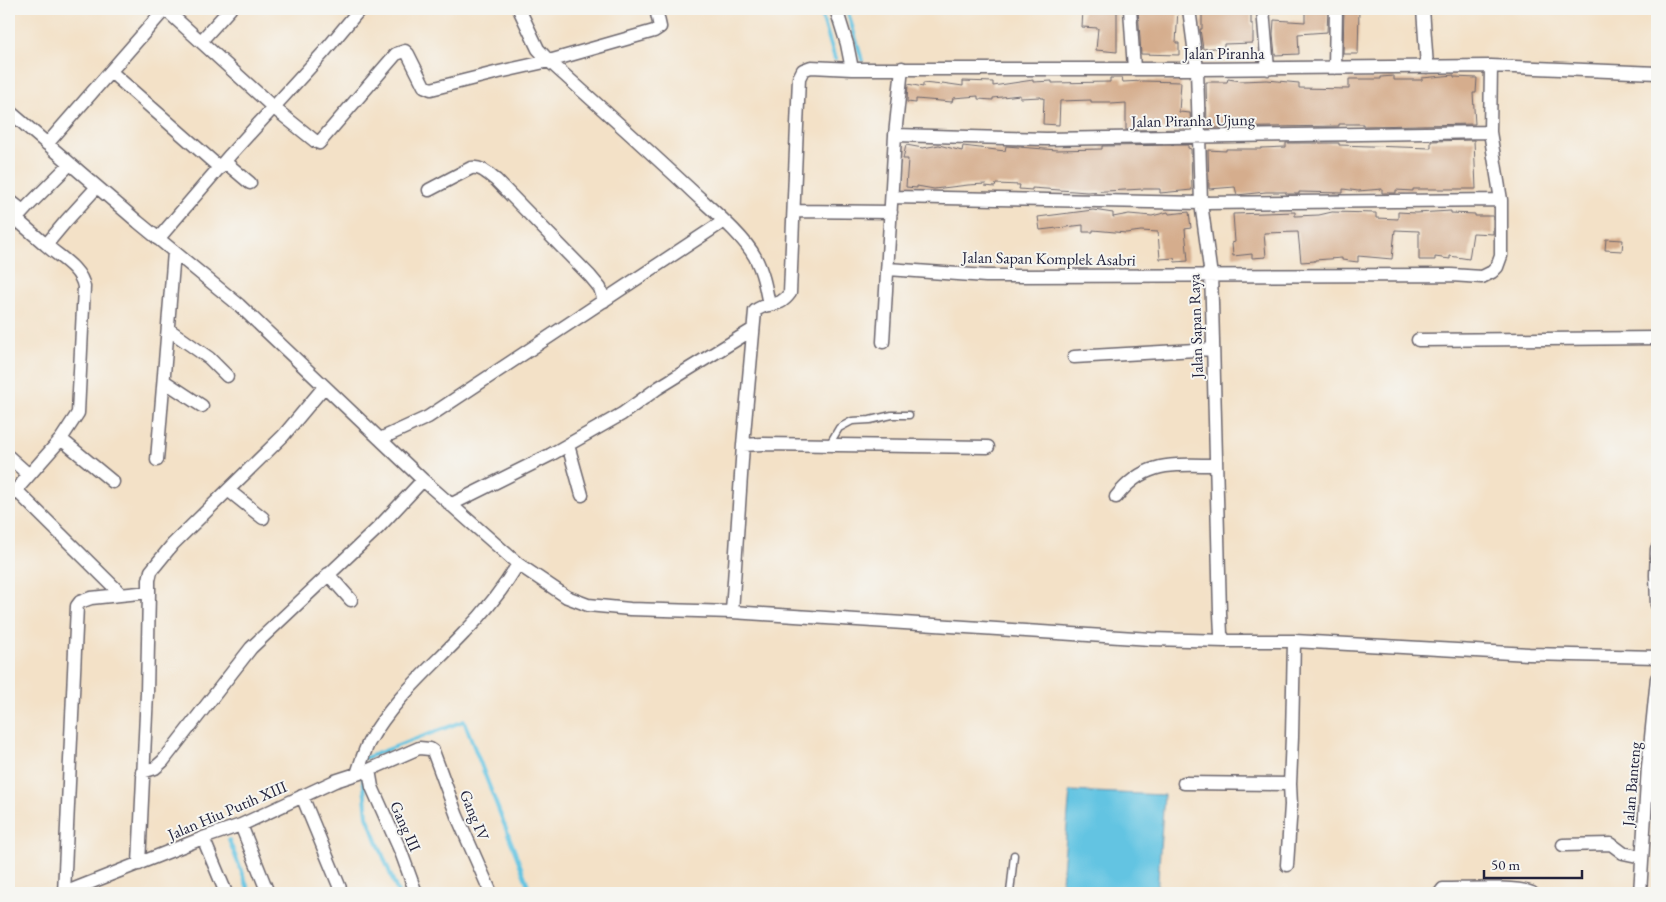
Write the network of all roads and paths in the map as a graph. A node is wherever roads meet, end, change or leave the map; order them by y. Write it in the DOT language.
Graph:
graph roads {
  1 [pos="230,9"];
  2 [pos="360,9"];
  3 [pos="519,9"];
  4 [pos="656,9"];
  5 [pos="836,9"];
  6 [pos="1130,9"];
  7 [pos="1189,9"];
  8 [pos="1263,9"];
  9 [pos="1336,9"];
  10 [pos="1423,9"];
  11 [pos="201,41"];
  12 [pos="549,61"];
  13 [pos="1491,66"];
  14 [pos="1427,67"];
  15 [pos="852,68"];
  16 [pos="902,68"];
  17 [pos="1335,68"];
  18 [pos="1134,69"];
  19 [pos="1197,69"];
  20 [pos="1268,69"];
  21 [pos="111,72"];
  22 [pos="1657,73"];
  23 [pos="274,108"];
  24 [pos="9,111"];
  25 [pos="1490,132"];
  26 [pos="895,135"];
  27 [pos="1200,136"];
  28 [pos="47,144"];
  29 [pos="70,164"];
  30 [pos="222,165"];
  31 [pos="250,183"];
  32 [pos="97,187"];
  33 [pos="429,190"];
  34 [pos="892,197"];
  35 [pos="9,200"];
  36 [pos="1501,200"];
  37 [pos="1201,203"];
  38 [pos="794,211"];
  39 [pos="891,212"];
  40 [pos="16,219"];
  41 [pos="724,222"];
  42 [pos="158,239"];
  43 [pos="46,245"];
  44 [pos="174,252"];
  45 [pos="888,269"];
  46 [pos="1211,276"];
  47 [pos="604,301"];
  48 [pos="769,305"];
  49 [pos="168,330"];
  50 [pos="752,330"];
  51 [pos="1657,338"];
  52 [pos="1418,340"];
  53 [pos="883,342"];
  54 [pos="1213,349"];
  55 [pos="1074,357"];
  56 [pos="227,376"];
  57 [pos="164,381"];
  58 [pos="324,387"];
  59 [pos="202,406"];
  60 [pos="909,415"];
  61 [pos="61,439"];
  62 [pos="380,439"];
  63 [pos="568,445"];
  64 [pos="743,445"];
  65 [pos="828,446"];
  66 [pos="988,447"];
  67 [pos="9,457"];
  68 [pos="158,460"];
  69 [pos="1216,465"];
  70 [pos="29,475"];
  71 [pos="423,480"];
  72 [pos="113,482"];
  73 [pos="228,490"];
  74 [pos="12,494"];
  75 [pos="582,495"];
  76 [pos="1116,497"];
  77 [pos="450,505"];
  78 [pos="263,518"];
  79 [pos="1657,549"];
  80 [pos="518,564"];
  81 [pos="328,574"];
  82 [pos="149,592"];
  83 [pos="122,595"];
  84 [pos="351,600"];
  85 [pos="1657,605"];
  86 [pos="732,612"];
  87 [pos="1225,642"];
  88 [pos="1294,642"];
  89 [pos="1657,657"];
  90 [pos="1657,678"];
  91 [pos="430,749"];
  92 [pos="1653,768"];
  93 [pos="142,772"];
  94 [pos="363,772"];
  95 [pos="1184,783"];
  96 [pos="1290,784"];
  97 [pos="302,796"];
  98 [pos="241,825"];
  99 [pos="203,838"];
  100 [pos="1563,844"];
  101 [pos="1014,855"];
  102 [pos="1642,857"];
  103 [pos="139,864"];
  104 [pos="1287,865"];
  105 [pos="64,893"];
  106 [pos="226,893"];
  107 [pos="268,893"];
  108 [pos="342,893"];
  109 [pos="416,893"];
  110 [pos="491,893"];
  111 [pos="1010,893"];
  112 [pos="1440,893"];
  113 [pos="1532,893"];
  114 [pos="1640,893"];
  1 -- 11 [label="street"];
  2 -- 23 [label="street"];
  3 -- 12 [label="street"];
  4 -- 12 [label="street"];
  5 -- 15 [label="street"];
  6 -- 18 [label="street"];
  7 -- 19 [label="street, Jalan Sapan Raya"];
  8 -- 20 [label="street"];
  9 -- 17 [label="street"];
  10 -- 14 [label="street"];
  11 -- 21 [label="street"];
  11 -- 23 [label="street"];
  12 -- 23 [label="street"];
  12 -- 41 [label="street"];
  13 -- 14 [label="street, Jalan Piranha"];
  13 -- 22 [label="street, Jalan Piranha"];
  13 -- 25 [label="street, Jalan Sapan Komplek Asabri"];
  14 -- 17 [label="street, Jalan Piranha"];
  15 -- 16 [label="street, Jalan Piranha"];
  15 -- 38 [label="street, Jalan Piranha"];
  16 -- 18 [label="street, Jalan Piranha"];
  16 -- 26 [label="street"];
  17 -- 20 [label="street, Jalan Piranha"];
  18 -- 19 [label="street, Jalan Piranha"];
  19 -- 20 [label="street, Jalan Piranha"];
  19 -- 27 [label="street, Jalan Sapan Raya"];
  21 -- 28 [label="street"];
  21 -- 30 [label="street"];
  23 -- 30 [label="street"];
  24 -- 28 [label="street"];
  25 -- 27 [label="street, Jalan Piranha Ujung"];
  25 -- 36 [label="street, Jalan Sapan Komplek Asabri"];
  26 -- 27 [label="street, Jalan Piranha Ujung"];
  26 -- 34 [label="street"];
  27 -- 37 [label="street, Jalan Sapan Raya"];
  28 -- 29 [label="street"];
  29 -- 32 [label="street"];
  29 -- 40 [label="street"];
  30 -- 31 [label="street"];
  30 -- 42 [label="street"];
  32 -- 42 [label="street"];
  32 -- 43 [label="street"];
  33 -- 47 [label="street"];
  34 -- 37 [label="street"];
  34 -- 39 [label="street"];
  35 -- 40 [label="street"];
  36 -- 37 [label="street"];
  36 -- 46 [label="street, Jalan Sapan Komplek Asabri"];
  37 -- 46 [label="street, Jalan Sapan Raya"];
  38 -- 39 [label="street"];
  38 -- 48 [label="street, Jalan Piranha"];
  39 -- 45 [label="street"];
  40 -- 43 [label="street"];
  41 -- 47 [label="street"];
  41 -- 48 [label="street"];
  42 -- 44 [label="street"];
  43 -- 61 [label="street"];
  44 -- 49 [label="street"];
  44 -- 58 [label="street"];
  45 -- 46 [label="street, Jalan Sapan Komplek Asabri"];
  45 -- 53 [label="street"];
  46 -- 54 [label="street, Jalan Sapan Raya"];
  47 -- 62 [label="street"];
  48 -- 50 [label="street, Jalan Piranha"];
  49 -- 56 [label="street"];
  49 -- 57 [label="street"];
  50 -- 63 [label="street"];
  50 -- 64 [label="street"];
  51 -- 52 [label="street"];
  54 -- 55 [label="street"];
  54 -- 69 [label="street, Jalan Sapan Raya"];
  57 -- 59 [label="street"];
  57 -- 68 [label="street"];
  58 -- 62 [label="street"];
  58 -- 73 [label="street"];
  60 -- 65 [label="lane"];
  61 -- 70 [label="street"];
  61 -- 72 [label="street"];
  62 -- 71 [label="street"];
  63 -- 75 [label="street"];
  63 -- 77 [label="street"];
  64 -- 65 [label="street"];
  64 -- 86 [label="street"];
  65 -- 66 [label="street"];
  67 -- 70 [label="street"];
  69 -- 76 [label="street"];
  69 -- 87 [label="street, Jalan Sapan Raya"];
  70 -- 74 [label="street"];
  71 -- 77 [label="street"];
  71 -- 81 [label="street"];
  73 -- 78 [label="street"];
  73 -- 82 [label="street"];
  74 -- 83 [label="street"];
  77 -- 80 [label="street"];
  79 -- 85 [label="street"];
  80 -- 86 [label="street"];
  80 -- 94 [label="street"];
  81 -- 84 [label="street"];
  81 -- 93 [label="street"];
  82 -- 83 [label="street"];
  82 -- 93 [label="street"];
  83 -- 105 [label="street"];
  86 -- 87 [label="street"];
  87 -- 88 [label="street"];
  88 -- 89 [label="street"];
  88 -- 96 [label="street"];
  90 -- 92 [label="street, Jalan Banteng"];
  91 -- 94 [label="street, Jalan Hiu Putih XIII"];
  91 -- 110 [label="street, Gang IV"];
  92 -- 102 [label="street, Jalan Banteng"];
  93 -- 103 [label="street"];
  94 -- 97 [label="street, Jalan Hiu Putih XIII"];
  94 -- 109 [label="street, Gang III"];
  95 -- 96 [label="street"];
  96 -- 104 [label="street"];
  97 -- 98 [label="street, Jalan Hiu Putih XIII"];
  97 -- 108 [label="street"];
  98 -- 99 [label="street, Jalan Hiu Putih XIII"];
  98 -- 107 [label="street"];
  99 -- 103 [label="street, Jalan Hiu Putih XIII"];
  99 -- 106 [label="street"];
  100 -- 102 [label="street"];
  101 -- 111 [label="lane"];
  102 -- 114 [label="street, Jalan Banteng"];
  103 -- 105 [label="street, Jalan Hiu Putih XIII"];
  112 -- 113 [label="street"];
}
